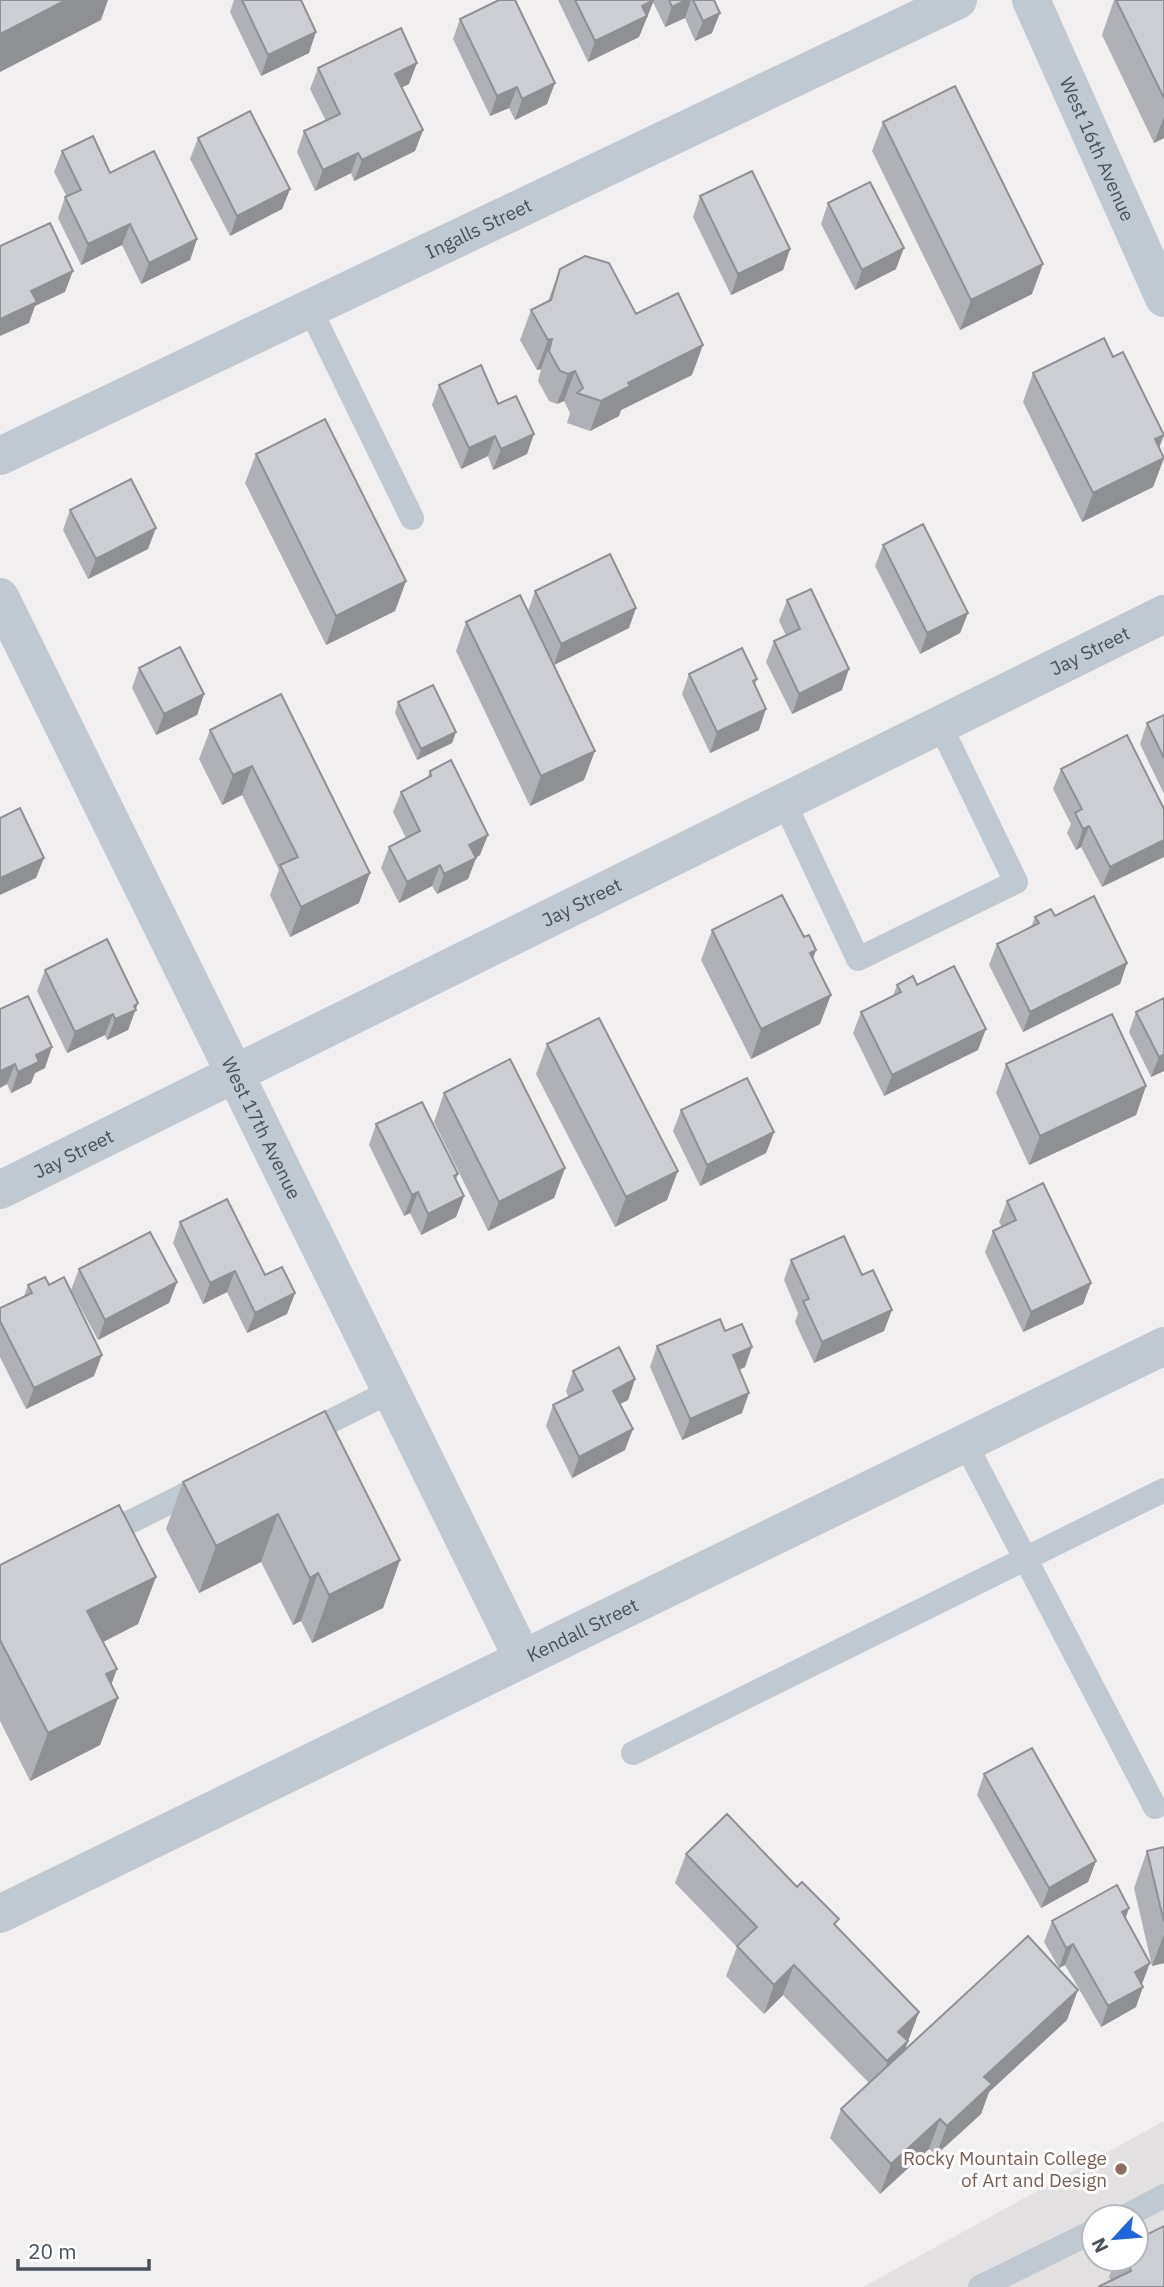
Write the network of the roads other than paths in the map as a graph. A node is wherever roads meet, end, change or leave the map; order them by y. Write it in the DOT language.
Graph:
graph roads {
  1 [pos="958,0"];
  2 [pos="1031,0"];
  3 [pos="1164,298"];
  4 [pos="310,309"];
  5 [pos="0,456"];
  6 [pos="412,518"];
  7 [pos="0,597"];
  8 [pos="1164,614"];
  9 [pos="940,725"];
  10 [pos="784,802"];
  11 [pos="236,1074"];
  12 [pos="0,1190"];
  13 [pos="1164,1346"];
  14 [pos="391,1391"];
  15 [pos="965,1443"];
  16 [pos="281,1446"];
  17 [pos="232,1471"];
  18 [pos="1164,1490"];
  19 [pos="73,1550"];
  20 [pos="1027,1558"];
  21 [pos="523,1659"];
  22 [pos="633,1753"];
  23 [pos="1155,1807"];
  24 [pos="0,1914"];
  25 [pos="1080,2238"];
  26 [pos="980,2287"];
  1 -- 4 [label="street, Ingalls Street"];
  2 -- 3 [label="street, West 16th Avenue"];
  4 -- 5 [label="street, Ingalls Street"];
  4 -- 6 [label="lane"];
  7 -- 11 [label="street, West 17th Avenue"];
  8 -- 9 [label="street, Jay Street"];
  9 -- 10 [label="street, Jay Street"];
  9 -- 10 [label="lane"];
  10 -- 11 [label="street, Jay Street"];
  11 -- 12 [label="street, Jay Street"];
  11 -- 14 [label="street, West 17th Avenue"];
  13 -- 15 [label="street, Kendall Street"];
  14 -- 16 [label="lane"];
  14 -- 21 [label="street, West 17th Avenue"];
  15 -- 20 [label="lane"];
  15 -- 21 [label="street, Kendall Street"];
  17 -- 19 [label="lane"];
  18 -- 20 [label="lane"];
  20 -- 22 [label="lane"];
  20 -- 23 [label="lane"];
  21 -- 24 [label="street, Kendall Street"];
  25 -- 26 [label="lane"];
}
